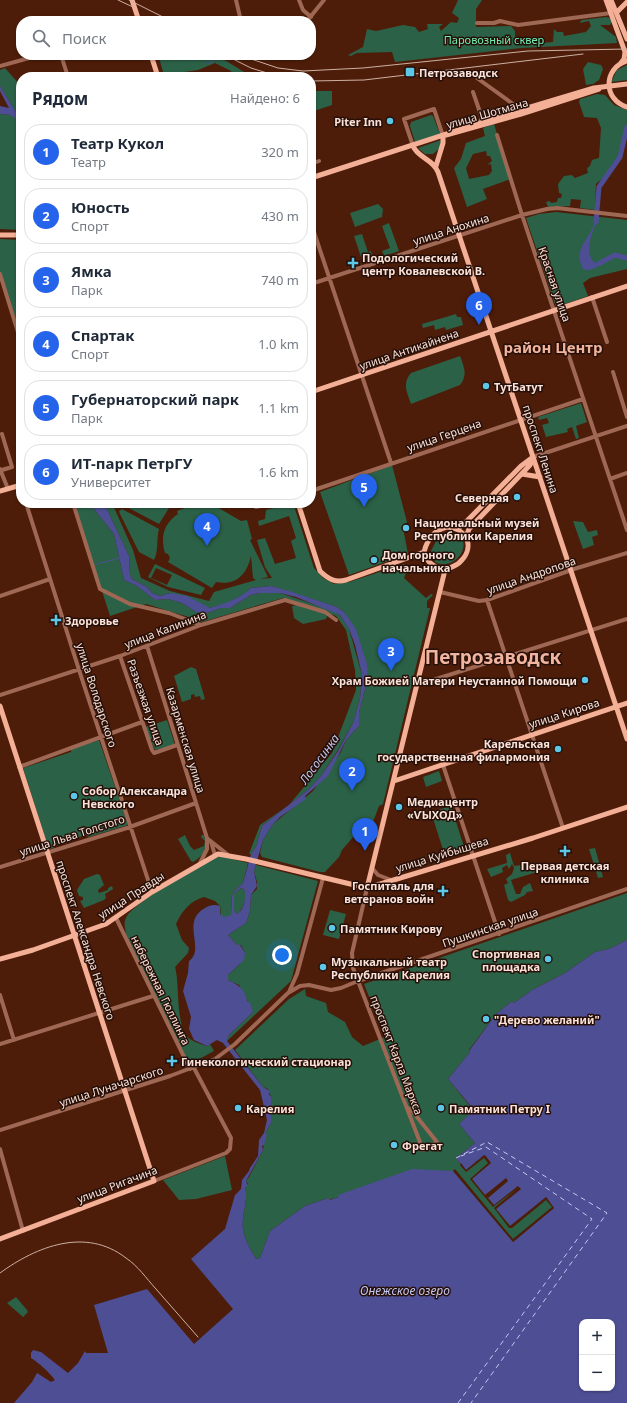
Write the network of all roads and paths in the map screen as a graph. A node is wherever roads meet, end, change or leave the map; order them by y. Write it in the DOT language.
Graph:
graph roads {
  1 [pos="132,0"];
  2 [pos="236,0"];
  3 [pos="299,0"];
  4 [pos="324,0"];
  5 [pos="606,0"];
  6 [pos="611,0"];
  7 [pos="627,2"];
  8 [pos="614,13"];
  9 [pos="137,16"];
  10 [pos="240,16"];
  11 [pos="307,16"];
  12 [pos="311,16"];
  13 [pos="477,23"];
  14 [pos="627,39"];
  15 [pos="22,60"];
  16 [pos="63,60"];
  17 [pos="153,60"];
  18 [pos="627,61"];
  19 [pos="620,64"];
  20 [pos="0,66"];
  21 [pos="66,72"];
  22 [pos="156,72"];
  23 [pos="477,78"];
  24 [pos="627,84"];
  25 [pos="609,87"];
  26 [pos="599,89"];
  27 [pos="473,92"];
  28 [pos="627,106"];
  29 [pos="514,112"];
  30 [pos="480,122"];
  31 [pos="497,135"];
  32 [pos="443,136"];
  33 [pos="413,146"];
  34 [pos="441,150"];
  35 [pos="420,155"];
  36 [pos="319,161"];
  37 [pos="316,162"];
  38 [pos="436,166"];
  39 [pos="316,176"];
  40 [pos="522,215"];
  41 [pos="627,216"];
  42 [pos="0,235"];
  43 [pos="16,235"];
  44 [pos="459,236"];
  45 [pos="316,237"];
  46 [pos="0,276"];
  47 [pos="330,278"];
  48 [pos="316,282"];
  49 [pos="627,286"];
  50 [pos="592,298"];
  51 [pos="554,311"];
  52 [pos="16,326"];
  53 [pos="491,332"];
  54 [pos="607,342"];
  55 [pos="613,372"];
  56 [pos="361,375"];
  57 [pos="316,390"];
  58 [pos="583,398"];
  59 [pos="627,417"];
  60 [pos="521,420"];
  61 [pos="627,426"];
  62 [pos="2,434"];
  63 [pos="596,436"];
  64 [pos="533,457"];
  65 [pos="391,463"];
  66 [pos="1,470"];
  67 [pos="523,470"];
  68 [pos="627,473"];
  69 [pos="540,478"];
  70 [pos="610,479"];
  71 [pos="16,487"];
  72 [pos="8,489"];
  73 [pos="316,489"];
  74 [pos="0,492"];
  75 [pos="28,508"];
  76 [pos="75,508"];
  77 [pos="300,508"];
  78 [pos="457,528"];
  79 [pos="627,530"];
  80 [pos="466,536"];
  81 [pos="424,552"];
  82 [pos="627,554"];
  83 [pos="445,570"];
  84 [pos="571,570"];
  85 [pos="50,579"];
  86 [pos="440,592"];
  87 [pos="0,596"];
  88 [pos="487,600"];
  89 [pos="627,619"];
  90 [pos="336,620"];
  91 [pos="201,625"];
  92 [pos="590,630"];
  93 [pos="147,646"];
  94 [pos="120,656"];
  95 [pos="506,656"];
  96 [pos="79,670"];
  97 [pos="417,685"];
  98 [pos="0,695"];
  99 [pos="627,703"];
  100 [pos="0,706"];
  101 [pos="616,706"];
  102 [pos="142,722"];
  103 [pos="532,735"];
  104 [pos="100,737"];
  105 [pos="627,739"];
  106 [pos="178,745"];
  107 [pos="443,765"];
  108 [pos="19,767"];
  109 [pos="394,781"];
  110 [pos="196,803"];
  111 [pos="627,807"];
  112 [pos="130,826"];
  113 [pos="563,828"];
  114 [pos="209,841"];
  115 [pos="47,852"];
  116 [pos="226,854"];
  117 [pos="473,854"];
  118 [pos="214,856"];
  119 [pos="200,863"];
  120 [pos="0,868"];
  121 [pos="372,868"];
  122 [pos="323,878"];
  123 [pos="391,880"];
  124 [pos="367,888"];
  125 [pos="627,889"];
  126 [pos="152,892"];
  127 [pos="116,918"];
  128 [pos="499,934"];
  129 [pos="74,936"];
  130 [pos="0,959"];
  131 [pos="358,981"];
  132 [pos="288,993"];
  133 [pos="0,995"];
  134 [pos="153,996"];
  135 [pos="99,1013"];
  136 [pos="14,1040"];
  137 [pos="0,1044"];
  138 [pos="194,1068"];
  139 [pos="190,1069"];
  140 [pos="124,1090"];
  141 [pos="408,1108"];
  142 [pos="0,1130"];
  143 [pos="0,1149"];
  144 [pos="154,1181"];
  145 [pos="23,1231"];
  146 [pos="0,1239"];
  1 -- 9 [label="main road"];
  2 -- 10 [label="street"];
  3 -- 11 [label="street"];
  4 -- 12 [label="street"];
  5 -- 8 [label="main road"];
  6 -- 8 [label="main road"];
  7 -- 8 [label="main road"];
  8 -- 13 [label="street"];
  8 -- 14 [label="main road"];
  8 -- 19 [label="main road"];
  15 -- 20 [label="street"];
  16 -- 21 [label="street"];
  17 -- 22 [label="main road"];
  18 -- 19 [label="main road"];
  19 -- 25 [label="main road"];
  23 -- 29 [label="street"];
  24 -- 25 [label="main road, улица Шотмана"];
  25 -- 26 [label="main road, улица Шотмана"];
  25 -- 28 [label="main road"];
  26 -- 29 [label="main road, улица Шотмана"];
  26 -- 32 [label="main road, улица Шотмана"];
  27 -- 30 [label="street"];
  29 -- 30 [label="main road, улица Шотмана"];
  30 -- 32 [label="main road, улица Шотмана"];
  31 -- 40 [label="street, Красная улица"];
  32 -- 33 [label="main road"];
  32 -- 33 [label="street"];
  32 -- 34 [label="main road"];
  33 -- 35 [label="main road"];
  33 -- 39 [label="main road"];
  34 -- 35 [label="main road"];
  34 -- 38 [label="main road"];
  35 -- 38 [label="main road"];
  36 -- 37 [label="street"];
  38 -- 44 [label="main road, проспект Ленина"];
  40 -- 41 [label="street, улица Анохина"];
  40 -- 44 [label="street, улица Анохина"];
  40 -- 51 [label="street, Красная улица"];
  42 -- 43 [label="main road"];
  44 -- 47 [label="street, улица Анохина"];
  44 -- 53 [label="main road, проспект Ленина"];
  45 -- 47 [label="street"];
  46 -- 52 [label="street"];
  47 -- 48 [label="street, улица Анохина"];
  47 -- 56 [label="street"];
  49 -- 50 [label="main road, улица Антикайнена"];
  50 -- 51 [label="main road, улица Антикайнена"];
  50 -- 54 [label="street"];
  51 -- 53 [label="main road, улица Антикайнена"];
  51 -- 58 [label="street, Красная улица"];
  53 -- 56 [label="main road, улица Антикайнена"];
  53 -- 60 [label="main road, проспект Ленина"];
  55 -- 59 [label="street"];
  56 -- 57 [label="main road, улица Антикайнена"];
  56 -- 65 [label="street"];
  58 -- 60 [label="street, улица Герцена"];
  58 -- 63 [label="street, Красная улица"];
  60 -- 64 [label="main road, проспект Ленина"];
  60 -- 65 [label="street, улица Герцена"];
  61 -- 63 [label="street"];
  62 -- 66 [label="street"];
  63 -- 64 [label="street"];
  63 -- 70 [label="street, Красная улица"];
  64 -- 67 [label="main road"];
  64 -- 69 [label="main road, проспект Ленина"];
  65 -- 73 [label="street, улица Герцена"];
  66 -- 72 [label="street"];
  67 -- 69 [label="main road"];
  67 -- 78 [label="main road"];
  67 -- 80 [label="main road"];
  68 -- 70 [label="street"];
  69 -- 84 [label="main road, проспект Ленина"];
  70 -- 79 [label="street, Красная улица"];
  71 -- 72 [label="main road"];
  72 -- 74 [label="main road"];
  75 -- 85 [label="street, улица Володарского"];
  76 -- 91 [label="street"];
  77 -- 81 [label="main road"];
  78 -- 80 [label="main road"];
  78 -- 81 [label="main road"];
  80 -- 83 [label="main road"];
  81 -- 83 [label="main road"];
  82 -- 84 [label="street, улица Андропова"];
  83 -- 86 [label="main road, проспект Карла Маркса"];
  84 -- 88 [label="street, улица Андропова"];
  84 -- 92 [label="main road, проспект Ленина"];
  85 -- 87 [label="street"];
  85 -- 96 [label="street, улица Володарского"];
  86 -- 88 [label="street, улица Андропова"];
  86 -- 97 [label="main road, проспект Карла Маркса"];
  88 -- 95 [label="street"];
  89 -- 92 [label="street"];
  90 -- 91 [label="street, улица Калинина"];
  91 -- 93 [label="street, улица Калинина"];
  92 -- 95 [label="street"];
  92 -- 101 [label="main road, проспект Ленина"];
  93 -- 94 [label="street, улица Калинина"];
  93 -- 106 [label="street, Казарменская улица"];
  94 -- 96 [label="street, улица Калинина"];
  94 -- 102 [label="street, Разъезжая улица"];
  95 -- 97 [label="street"];
  95 -- 103 [label="street"];
  96 -- 98 [label="street, улица Калинина"];
  96 -- 104 [label="street, улица Володарского"];
  97 -- 109 [label="main road, проспект Карла Маркса"];
  99 -- 101 [label="main road, улица Кирова"];
  100 -- 108 [label="main road, проспект Александра Невского"];
  101 -- 103 [label="main road, улица Кирова"];
  101 -- 105 [label="main road, проспект Ленина"];
  102 -- 104 [label="street"];
  102 -- 106 [label="street, Разъезжая улица"];
  103 -- 107 [label="main road, улица Кирова"];
  103 -- 113 [label="street"];
  104 -- 108 [label="street"];
  104 -- 112 [label="street, улица Володарского"];
  106 -- 110 [label="street, Казарменская улица"];
  107 -- 109 [label="main road, улица Кирова"];
  107 -- 117 [label="street"];
  108 -- 115 [label="main road, проспект Александра Невского"];
  109 -- 121 [label="main road, проспект Карла Маркса"];
  110 -- 112 [label="street, улица Льва Толстого"];
  110 -- 114 [label="street, Казарменская улица"];
  111 -- 113 [label="main road, улица Куйбышева"];
  112 -- 115 [label="street, улица Льва Толстого"];
  112 -- 126 [label="street, улица Володарского"];
  113 -- 117 [label="main road, улица Куйбышева"];
  114 -- 116 [label="street"];
  114 -- 118 [label="street, Казарменская улица"];
  114 -- 119 [label="street"];
  115 -- 120 [label="street, улица Льва Толстого"];
  115 -- 129 [label="main road, проспект Александра Невского"];
  116 -- 118 [label="main road, улица Правды"];
  116 -- 122 [label="main road, улица Правды"];
  117 -- 123 [label="main road, улица Куйбышева"];
  117 -- 128 [label="street"];
  118 -- 119 [label="main road, улица Правды"];
  119 -- 126 [label="main road, улица Правды"];
  121 -- 123 [label="street"];
  121 -- 124 [label="main road, проспект Карла Маркса"];
  122 -- 124 [label="main road"];
  122 -- 132 [label="street"];
  123 -- 124 [label="main road, улица Куйбышева"];
  124 -- 131 [label="street, проспект Карла Маркса"];
  125 -- 128 [label="street, Пушкинская улица"];
  126 -- 127 [label="main road, улица Правды"];
  127 -- 129 [label="main road, улица Правды"];
  127 -- 134 [label="street, набережная Гюллинга"];
  128 -- 131 [label="street, Пушкинская улица"];
  129 -- 130 [label="main road, улица Правды"];
  129 -- 135 [label="main road, проспект Александра Невского"];
  131 -- 132 [label="street, Пушкинская улица"];
  131 -- 141 [label="street, проспект Карла Маркса"];
  132 -- 138 [label="street, улица Луначарского"];
  133 -- 136 [label="street"];
  134 -- 135 [label="street"];
  134 -- 139 [label="street, набережная Гюллинга"];
  135 -- 136 [label="street"];
  135 -- 140 [label="main road, проспект Александра Невского"];
  136 -- 137 [label="street"];
  138 -- 139 [label="street, улица Луначарского"];
  138 -- 144 [label="street, улица Ригачина"];
  139 -- 140 [label="street, улица Луначарского"];
  140 -- 142 [label="street, улица Луначарского"];
  140 -- 144 [label="main road, проспект Александра Невского"];
  141 -- 141 [label="street, проспект Карла Маркса"];
  143 -- 145 [label="street"];
  144 -- 145 [label="main road, улица Ригачина"];
  145 -- 146 [label="main road, улица Ригачина"];
}
